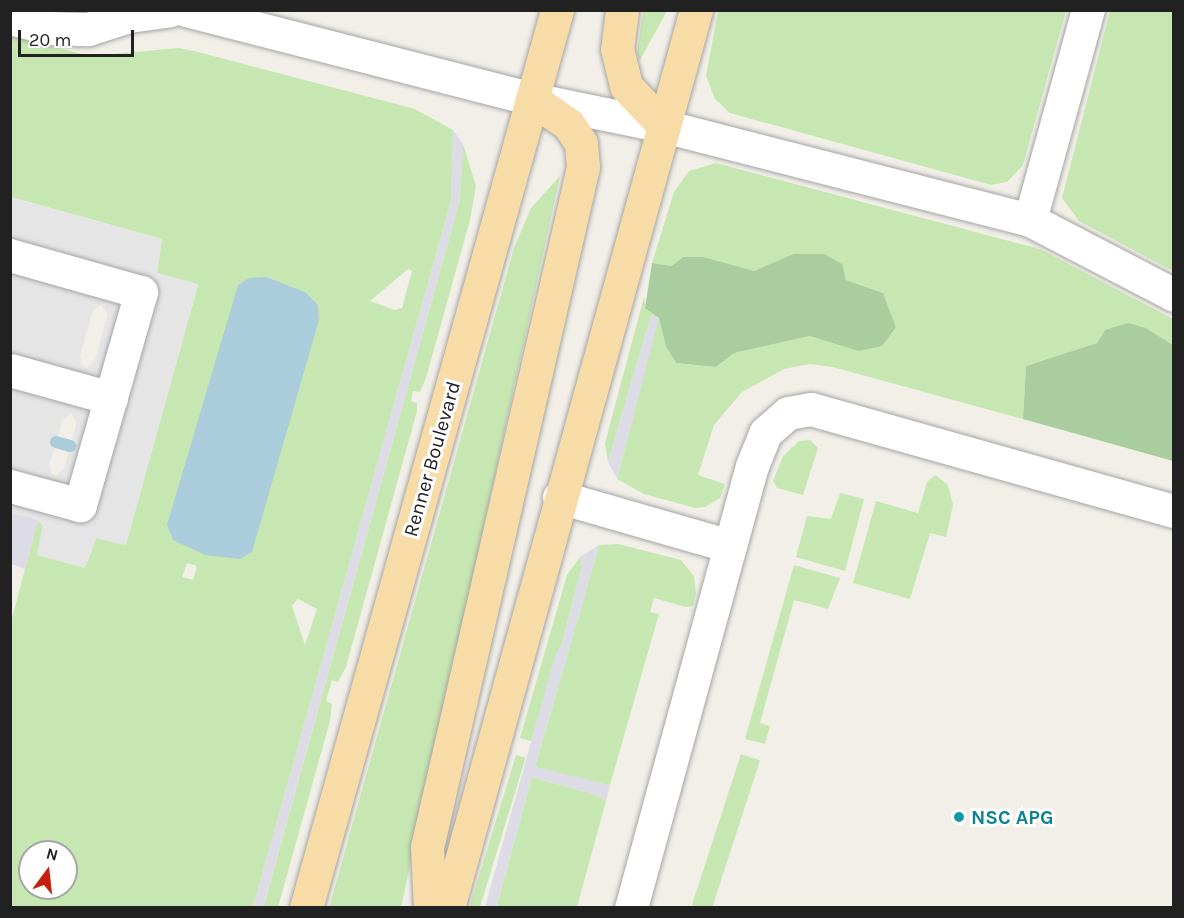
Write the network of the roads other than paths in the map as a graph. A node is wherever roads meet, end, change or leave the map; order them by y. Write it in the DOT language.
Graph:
graph roads {
  1 [pos="171,10"];
  2 [pos="186,10"];
  3 [pos="557,10"];
  4 [pos="622,10"];
  5 [pos="696,10"];
  6 [pos="1088,10"];
  7 [pos="10,18"];
  8 [pos="532,99"];
  9 [pos="664,126"];
  10 [pos="1030,220"];
  11 [pos="10,255"];
  12 [pos="1173,295"];
  13 [pos="10,370"];
  14 [pos="111,398"];
  15 [pos="10,486"];
  16 [pos="560,498"];
  17 [pos="1173,512"];
  18 [pos="730,546"];
  19 [pos="306,908"];
  20 [pos="430,908"];
  21 [pos="448,908"];
  22 [pos="631,908"];
  1 -- 7 [label="lane"];
  2 -- 8 [label="lane"];
  3 -- 8 [label="main road, Renner Boulevard"];
  4 -- 9 [label="main road"];
  5 -- 9 [label="main road"];
  6 -- 10 [label="lane"];
  8 -- 9 [label="lane"];
  8 -- 19 [label="main road, Renner Boulevard"];
  8 -- 20 [label="main road"];
  9 -- 10 [label="lane"];
  9 -- 16 [label="main road"];
  10 -- 12 [label="lane"];
  11 -- 14 [label="lane"];
  13 -- 14 [label="lane"];
  14 -- 15 [label="lane"];
  16 -- 18 [label="lane"];
  16 -- 21 [label="main road"];
  17 -- 18 [label="lane"];
  18 -- 22 [label="lane"];
}
